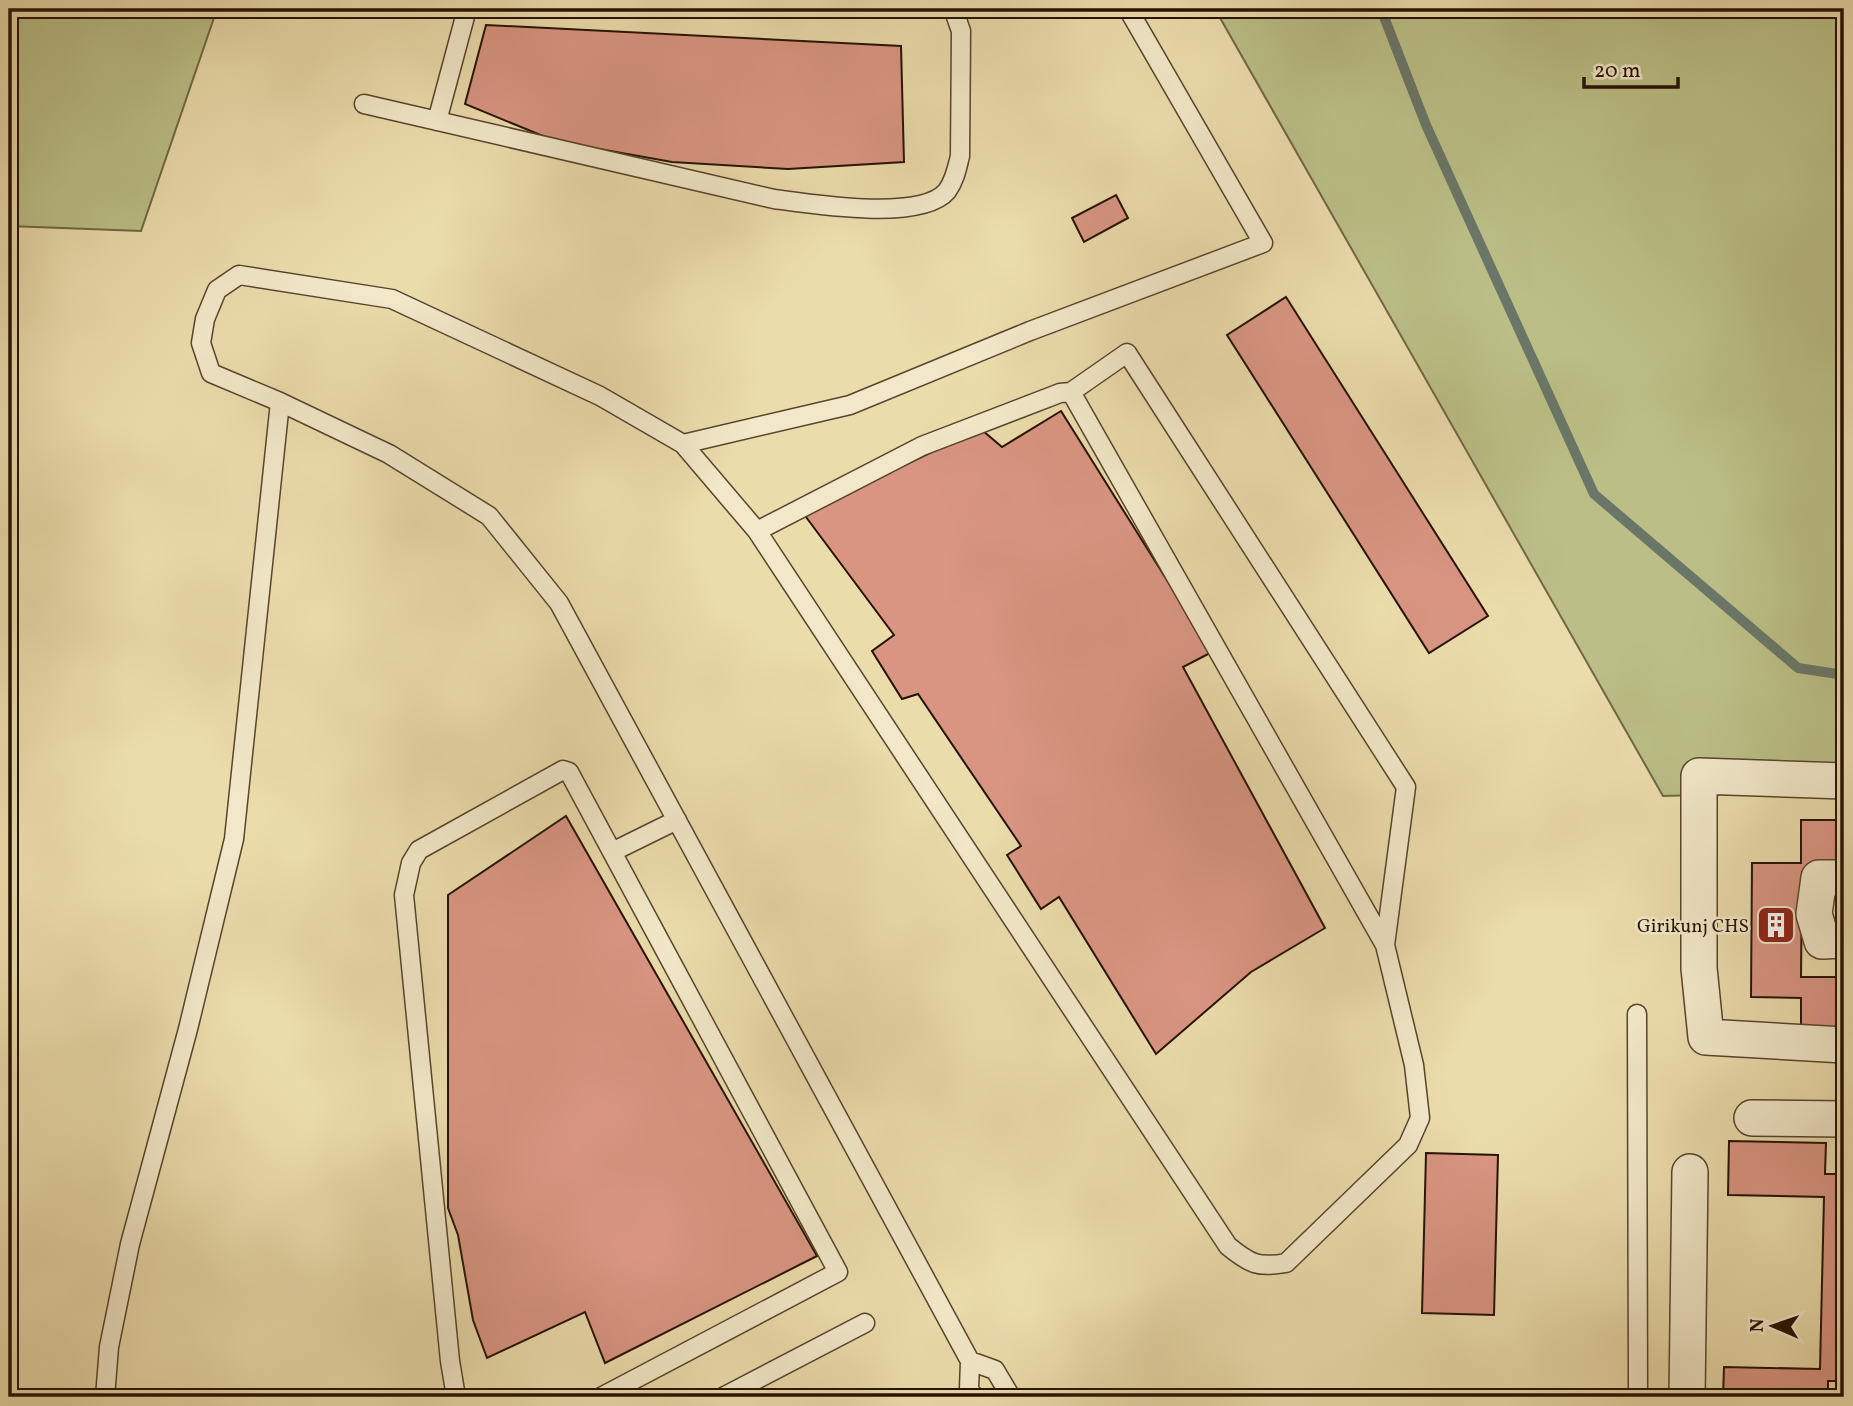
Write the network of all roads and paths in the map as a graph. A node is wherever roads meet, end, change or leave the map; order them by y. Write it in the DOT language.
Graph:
graph roads {
  1 [pos="467,9"];
  2 [pos="950,9"];
  3 [pos="1128,9"];
  4 [pos="364,104"];
  5 [pos="437,121"];
  6 [pos="1071,392"];
  7 [pos="280,402"];
  8 [pos="683,443"];
  9 [pos="757,531"];
  10 [pos="1844,781"];
  11 [pos="677,820"];
  12 [pos="612,852"];
  13 [pos="1844,878"];
  14 [pos="1844,940"];
  15 [pos="1385,945"];
  16 [pos="1637,1014"];
  17 [pos="1844,1045"];
  18 [pos="1752,1118"];
  19 [pos="1844,1119"];
  20 [pos="1690,1172"];
  21 [pos="865,1323"];
  22 [pos="970,1361"];
  23 [pos="105,1397"];
  24 [pos="456,1397"];
  25 [pos="601,1397"];
  26 [pos="723,1397"];
  27 [pos="974,1397"];
  28 [pos="1011,1397"];
  29 [pos="1638,1397"];
  30 [pos="1687,1397"];
  1 -- 5 [label="lane"];
  2 -- 5 [label="lane"];
  3 -- 8 [label="lane"];
  4 -- 5 [label="lane"];
  6 -- 9 [label="lane"];
  6 -- 15 [label="lane"];
  6 -- 15 [label="lane"];
  7 -- 8 [label="lane"];
  7 -- 11 [label="lane"];
  7 -- 23 [label="lane"];
  8 -- 9 [label="lane"];
  9 -- 15 [label="lane"];
  10 -- 17 [label="street"];
  11 -- 12 [label="lane"];
  11 -- 22 [label="lane"];
  12 -- 24 [label="lane"];
  12 -- 25 [label="lane"];
  13 -- 14 [label="street"];
  16 -- 29 [label="lane"];
  18 -- 19 [label="street"];
  20 -- 30 [label="street"];
  21 -- 26 [label="lane"];
  22 -- 27 [label="lane"];
  22 -- 28 [label="lane"];
}
